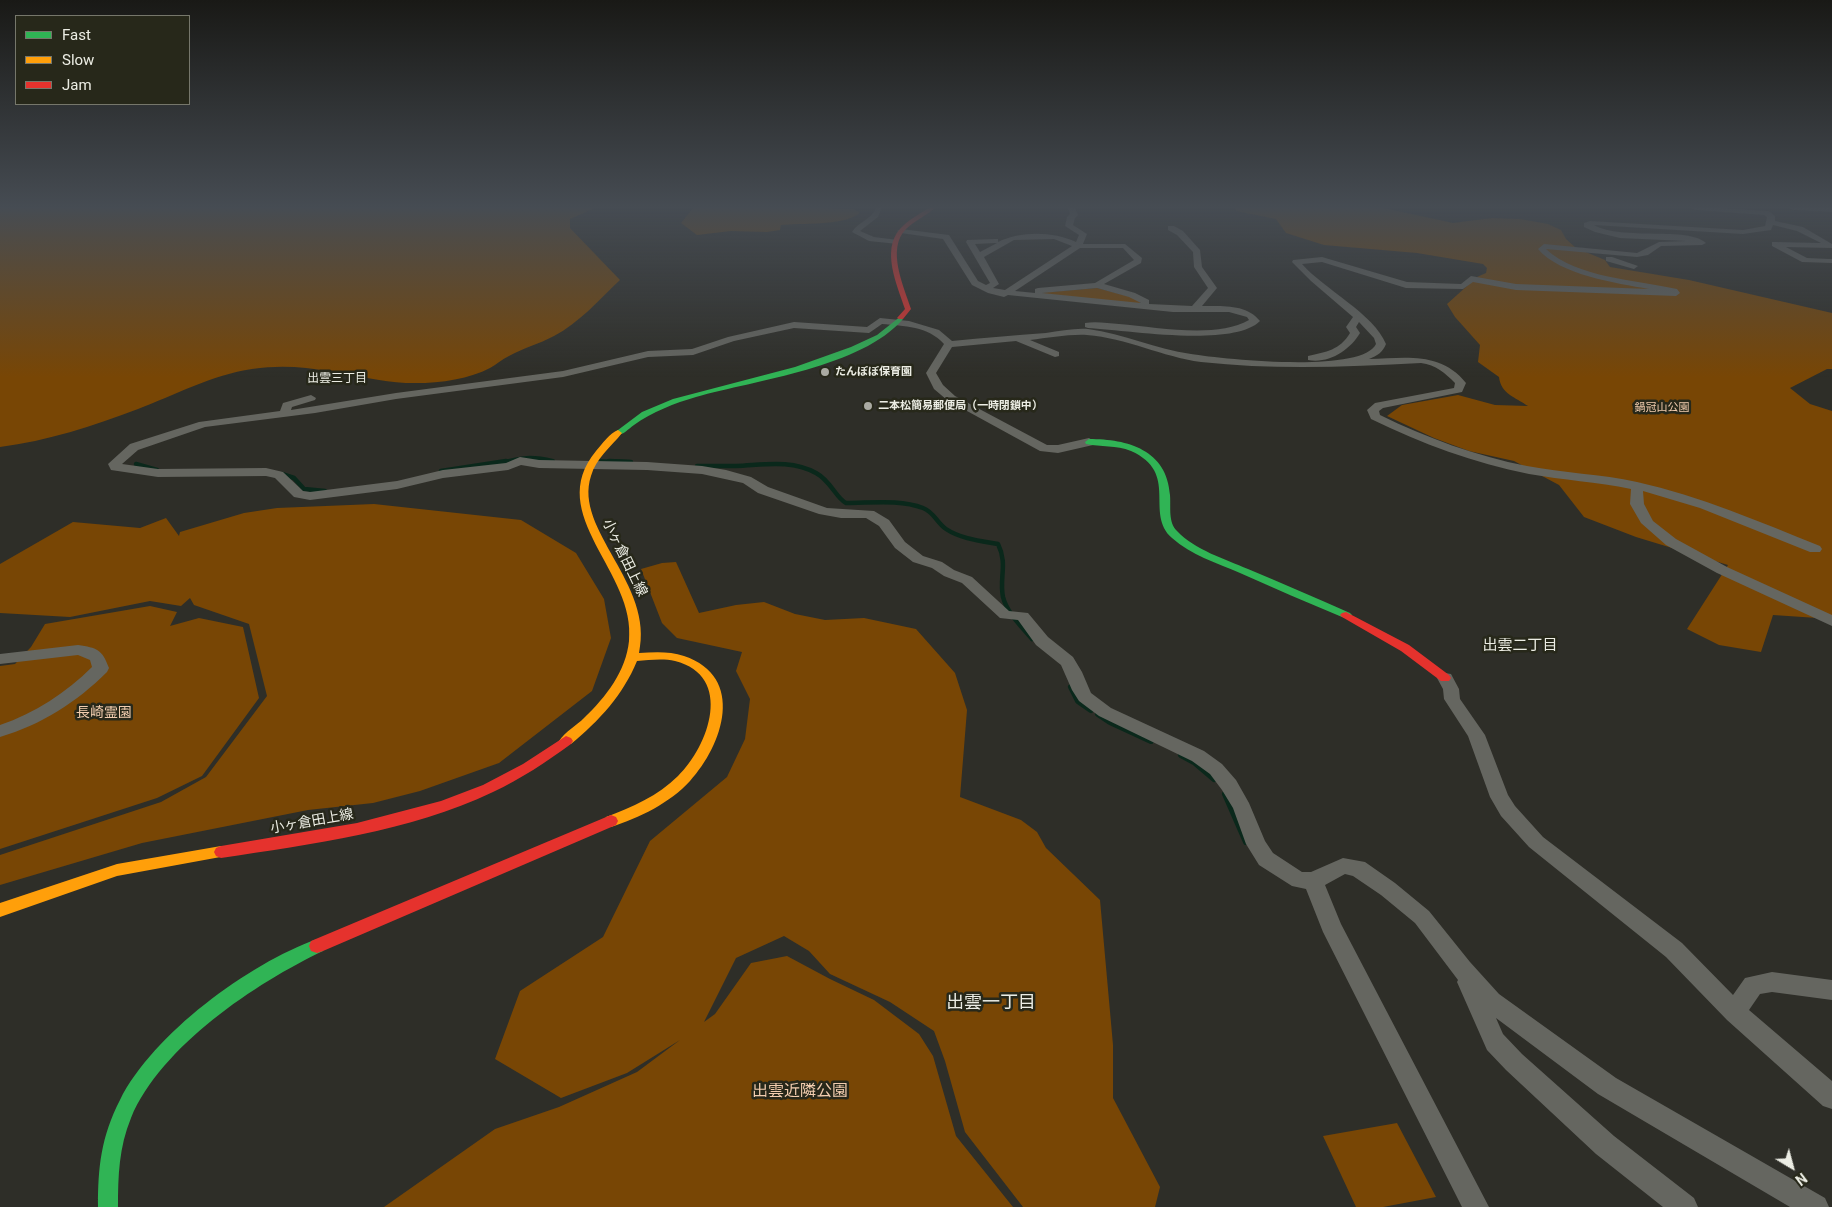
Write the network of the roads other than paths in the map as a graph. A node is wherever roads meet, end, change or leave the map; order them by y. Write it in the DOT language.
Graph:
graph roads {
  1 [pos="896,264"];
  2 [pos="963,264"];
  3 [pos="983,264"];
  4 [pos="1050,264"];
  5 [pos="1132,264"];
  6 [pos="1196,264"];
  7 [pos="1299,264"];
  8 [pos="1339,264"];
  9 [pos="1569,264"];
  10 [pos="1629,264"];
  11 [pos="1634,266"];
  12 [pos="1097,285"];
  13 [pos="984,289"];
  14 [pos="1004,294"];
  15 [pos="1024,296"];
  16 [pos="1146,302"];
  17 [pos="1194,310"];
  18 [pos="1357,317"];
  19 [pos="900,323"];
  20 [pos="1049,336"];
  21 [pos="1019,338"];
  22 [pos="1125,340"];
  23 [pos="949,344"];
  24 [pos="1123,351"];
  25 [pos="1055,354"];
  26 [pos="1345,364"];
  27 [pos="1287,365"];
  28 [pos="409,385"];
  29 [pos="396,396"];
  30 [pos="311,398"];
  31 [pos="285,413"];
  32 [pos="1089,442"];
  33 [pos="1637,486"];
  34 [pos="1815,549"];
  35 [pos="1832,621"];
  36 [pos="631,658"];
  37 [pos="0,659"];
  38 [pos="1445,678"];
  39 [pos="0,731"];
  40 [pos="1313,881"];
  41 [pos="0,910"];
  42 [pos="1462,969"];
  43 [pos="1832,990"];
  44 [pos="1735,1012"];
  45 [pos="1832,1096"];
  46 [pos="108,1207"];
  47 [pos="1476,1207"];
  48 [pos="1686,1207"];
  49 [pos="1816,1207"];
  1 -- 19 [label="main road"];
  2 -- 13 [label="street"];
  3 -- 13 [label="street"];
  4 -- 14 [label="street"];
  5 -- 12 [label="street"];
  6 -- 17 [label="street"];
  7 -- 18 [label="street"];
  8 -- 9 [label="street"];
  10 -- 11 [label="street"];
  12 -- 15 [label="street"];
  12 -- 16 [label="street"];
  13 -- 14 [label="street"];
  14 -- 15 [label="street"];
  15 -- 17 [label="street"];
  17 -- 20 [label="street"];
  18 -- 26 [label="street"];
  18 -- 27 [label="street"];
  19 -- 23 [label="street"];
  19 -- 29 [label="street"];
  19 -- 36 [label="main road, 小ヶ倉田上線"];
  20 -- 21 [label="street"];
  20 -- 22 [label="street"];
  21 -- 23 [label="street"];
  21 -- 25 [label="street"];
  22 -- 24 [label="street"];
  22 -- 27 [label="street"];
  23 -- 32 [label="street"];
  26 -- 27 [label="street"];
  26 -- 33 [label="street"];
  28 -- 29 [label="street"];
  29 -- 31 [label="street"];
  30 -- 31 [label="street"];
  31 -- 40 [label="street"];
  32 -- 38 [label="main road"];
  33 -- 34 [label="street"];
  33 -- 35 [label="street"];
  36 -- 41 [label="main road, 小ヶ倉田上線"];
  36 -- 46 [label="main road"];
  37 -- 39 [label="street"];
  38 -- 44 [label="street"];
  40 -- 42 [label="street"];
  40 -- 47 [label="street"];
  42 -- 48 [label="street"];
  42 -- 49 [label="street"];
  43 -- 44 [label="street"];
  44 -- 45 [label="street"];
}
